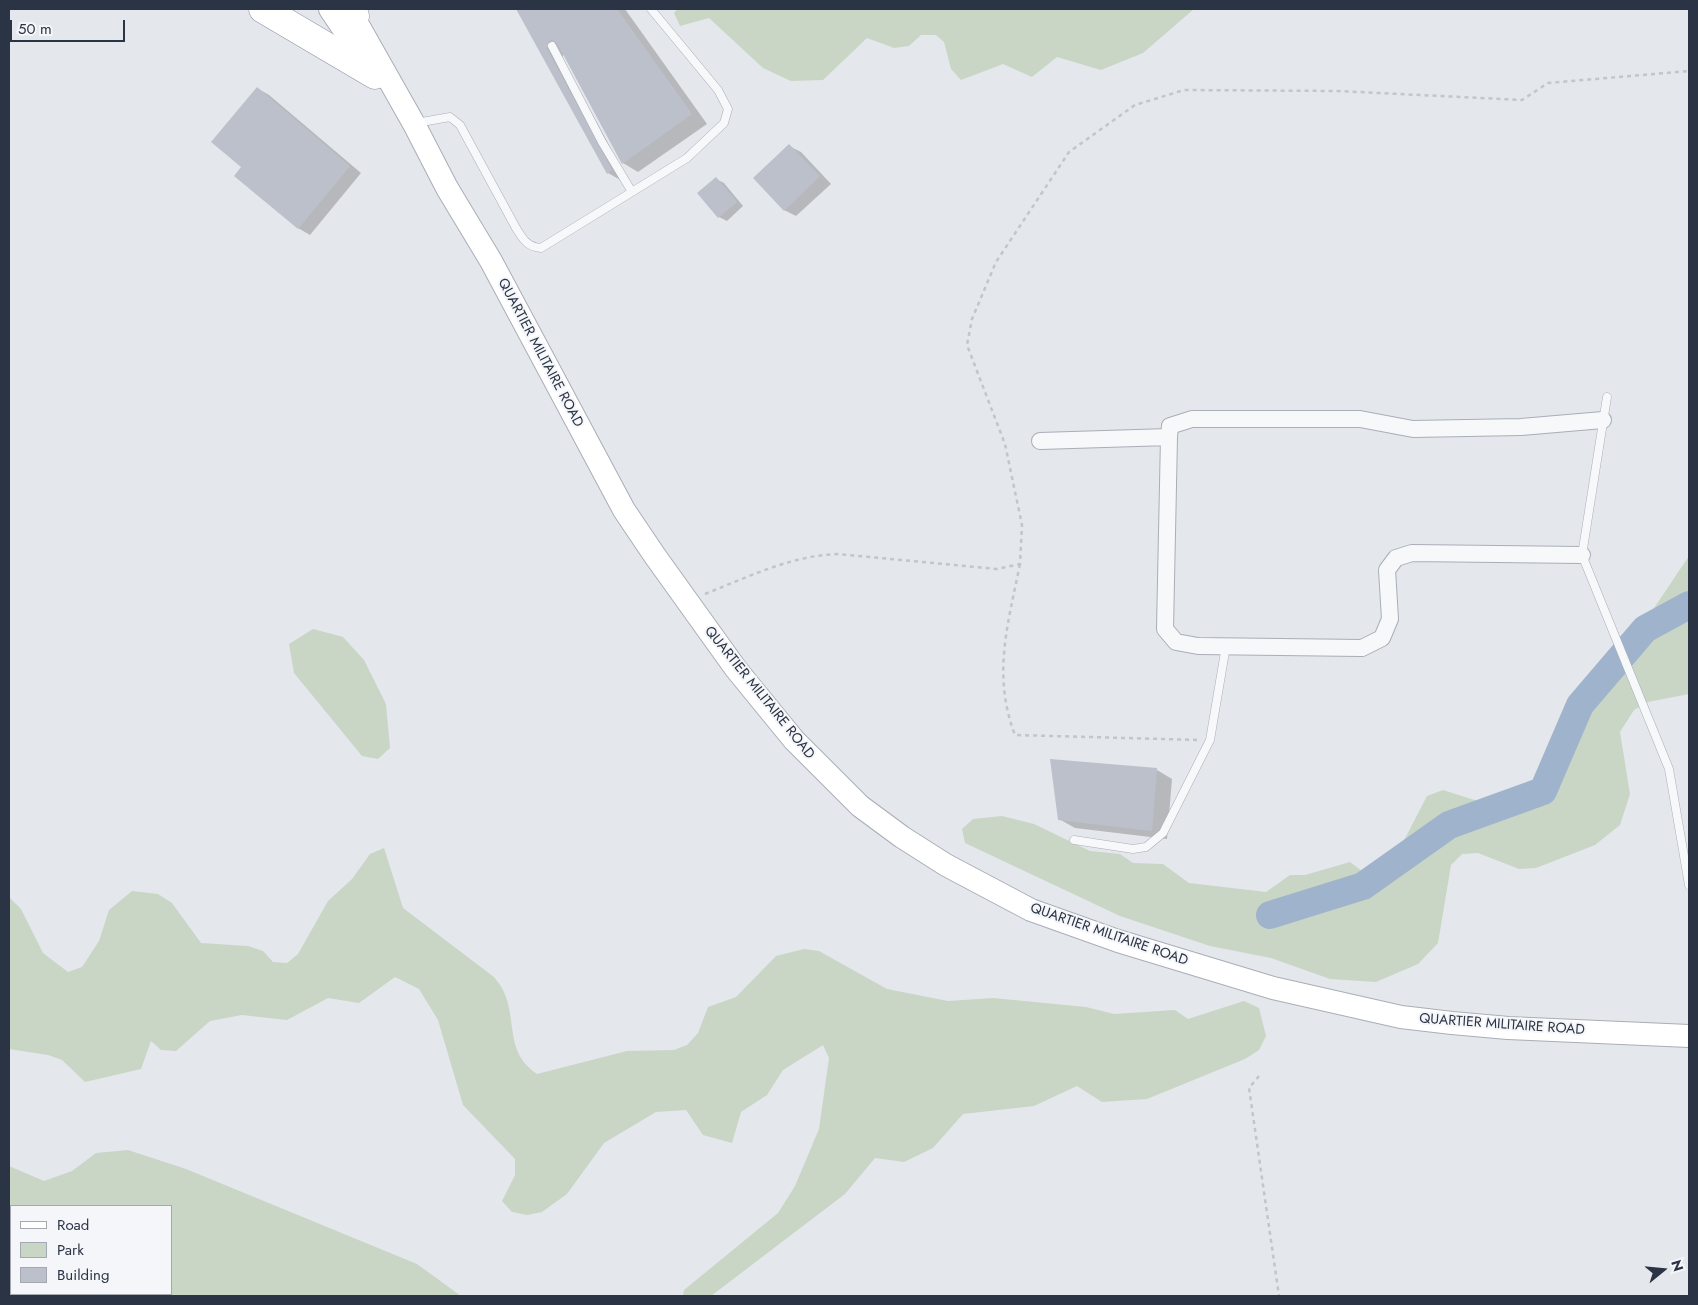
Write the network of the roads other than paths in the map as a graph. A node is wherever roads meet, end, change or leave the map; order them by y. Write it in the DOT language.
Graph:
graph roads {
  1 [pos="262,9"];
  2 [pos="651,9"];
  3 [pos="346,11"];
  4 [pos="552,46"];
  5 [pos="375,75"];
  6 [pos="414,124"];
  7 [pos="632,192"];
  8 [pos="1607,397"];
  9 [pos="1603,420"];
  10 [pos="1169,437"];
  11 [pos="1040,440"];
  12 [pos="1582,555"];
  13 [pos="1226,646"];
  14 [pos="1074,840"];
  15 [pos="1689,885"];
  16 [pos="1689,1036"];
  1 -- 5 [label="highway"];
  2 -- 7 [label="lane"];
  3 -- 5 [label="main road, QUARTIER MILITAIRE ROAD"];
  3 -- 6 [label="main road, QUARTIER MILITAIRE ROAD"];
  4 -- 7 [label="lane"];
  5 -- 6 [label="main road, QUARTIER MILITAIRE ROAD"];
  6 -- 7 [label="lane"];
  6 -- 16 [label="main road, QUARTIER MILITAIRE ROAD"];
  8 -- 9 [label="lane"];
  9 -- 10 [label="street"];
  9 -- 12 [label="lane"];
  10 -- 11 [label="street"];
  10 -- 13 [label="street"];
  12 -- 13 [label="street"];
  12 -- 15 [label="lane"];
  13 -- 14 [label="lane"];
}
